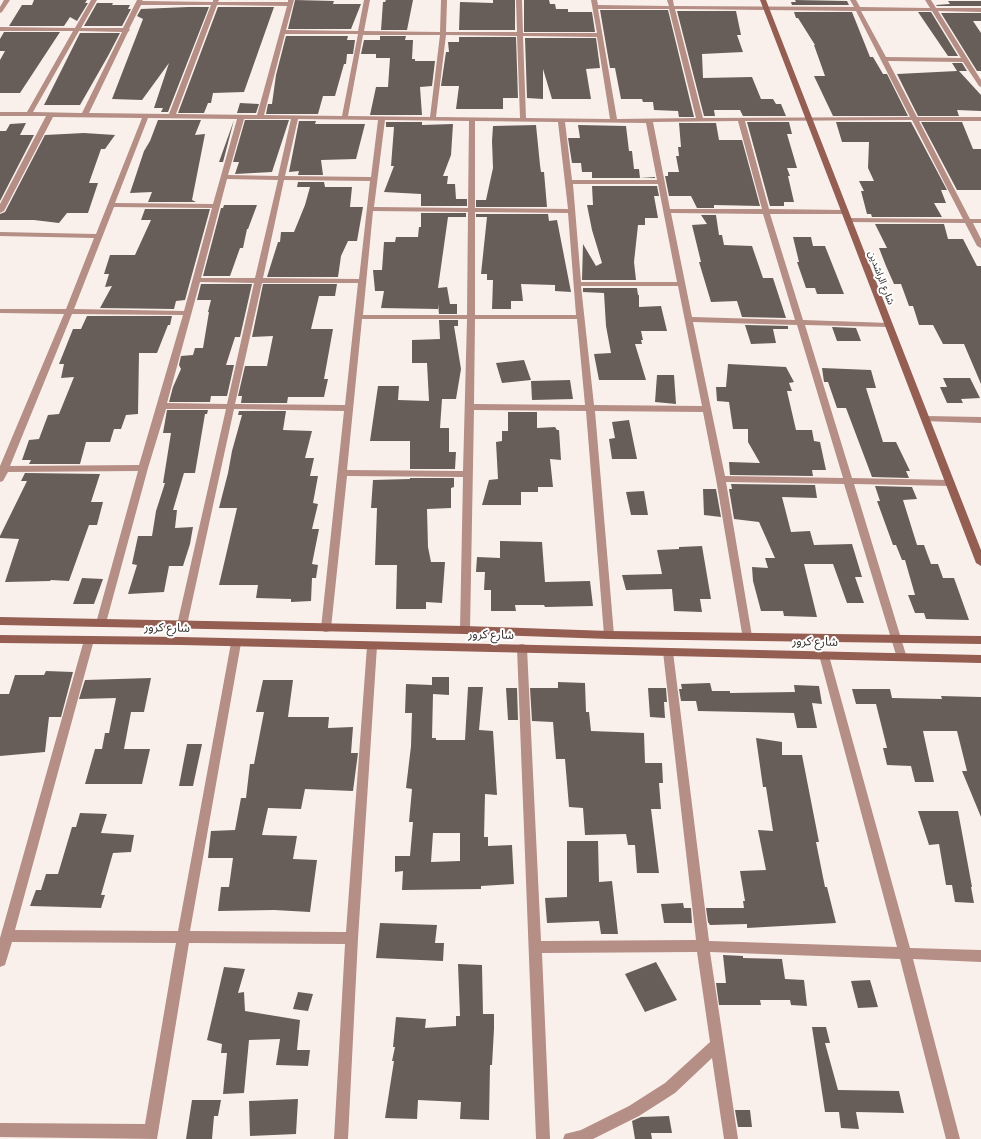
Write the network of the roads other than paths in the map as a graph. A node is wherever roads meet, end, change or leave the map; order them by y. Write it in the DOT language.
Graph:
graph roads {
  1 [pos="94,0"];
  2 [pos="367,0"];
  3 [pos="444,0"];
  4 [pos="519,0"];
  5 [pos="594,0"];
  6 [pos="670,0"];
  7 [pos="763,0"];
  8 [pos="854,0"];
  9 [pos="928,0"];
  10 [pos="5,1"];
  11 [pos="140,2"];
  12 [pos="215,2"];
  13 [pos="290,2"];
  14 [pos="596,7"];
  15 [pos="672,7"];
  16 [pos="766,9"];
  17 [pos="858,9"];
  18 [pos="934,10"];
  19 [pos="981,10"];
  20 [pos="0,11"];
  21 [pos="0,30"];
  22 [pos="78,30"];
  23 [pos="127,30"];
  24 [pos="282,32"];
  25 [pos="361,33"];
  26 [pos="443,33"];
  27 [pos="520,34"];
  28 [pos="599,35"];
  29 [pos="884,59"];
  30 [pos="966,60"];
  31 [pos="981,85"];
  32 [pos="0,114"];
  33 [pos="29,114"];
  34 [pos="51,114"];
  35 [pos="86,114"];
  36 [pos="146,115"];
  37 [pos="172,116"];
  38 [pos="241,116"];
  39 [pos="260,117"];
  40 [pos="295,117"];
  41 [pos="345,117"];
  42 [pos="382,118"];
  43 [pos="433,118"];
  44 [pos="472,119"];
  45 [pos="523,119"];
  46 [pos="808,119"];
  47 [pos="914,119"];
  48 [pos="981,119"];
  49 [pos="561,120"];
  50 [pos="700,120"];
  51 [pos="741,120"];
  52 [pos="614,121"];
  53 [pos="649,121"];
  54 [pos="224,177"];
  55 [pos="281,178"];
  56 [pos="374,179"];
  57 [pos="569,182"];
  58 [pos="662,182"];
  59 [pos="111,205"];
  60 [pos="217,206"];
  61 [pos="370,209"];
  62 [pos="471,210"];
  63 [pos="0,211"];
  64 [pos="570,211"];
  65 [pos="667,211"];
  66 [pos="766,211"];
  67 [pos="844,212"];
  68 [pos="848,220"];
  69 [pos="968,221"];
  70 [pos="981,221"];
  71 [pos="0,234"];
  72 [pos="99,236"];
  73 [pos="981,246"];
  74 [pos="196,280"];
  75 [pos="258,280"];
  76 [pos="363,281"];
  77 [pos="577,284"];
  78 [pos="682,284"];
  79 [pos="0,311"];
  80 [pos="69,312"];
  81 [pos="188,313"];
  82 [pos="359,317"];
  83 [pos="471,317"];
  84 [pos="581,317"];
  85 [pos="690,320"];
  86 [pos="801,322"];
  87 [pos="889,325"];
  88 [pos="162,406"];
  89 [pos="470,406"];
  90 [pos="230,407"];
  91 [pos="349,408"];
  92 [pos="590,409"];
  93 [pos="707,409"];
  94 [pos="926,419"];
  95 [pos="981,420"];
  96 [pos="143,468"];
  97 [pos="2,469"];
  98 [pos="343,473"];
  99 [pos="468,474"];
  100 [pos="0,479"];
  101 [pos="721,479"];
  102 [pos="848,482"];
  103 [pos="950,484"];
  104 [pos="981,563"];
  105 [pos="0,621"];
  106 [pos="101,623"];
  107 [pos="182,625"];
  108 [pos="326,628"];
  109 [pos="465,630"];
  110 [pos="609,634"];
  111 [pos="747,636"];
  112 [pos="895,638"];
  113 [pos="0,639"];
  114 [pos="89,640"];
  115 [pos="981,640"];
  116 [pos="236,643"];
  117 [pos="372,646"];
  118 [pos="522,648"];
  119 [pos="668,652"];
  120 [pos="824,656"];
  121 [pos="902,658"];
  122 [pos="981,659"];
  123 [pos="7,936"];
  124 [pos="182,937"];
  125 [pos="352,938"];
  126 [pos="703,946"];
  127 [pos="536,947"];
  128 [pos="905,954"];
  129 [pos="981,956"];
  130 [pos="0,961"];
  131 [pos="718,1044"];
  132 [pos="0,1130"];
  133 [pos="151,1135"];
  134 [pos="341,1139"];
  135 [pos="543,1139"];
  136 [pos="570,1139"];
  137 [pos="731,1139"];
  138 [pos="953,1139"];
  1 -- 22 [label="street"];
  2 -- 25 [label="street"];
  3 -- 26 [label="street"];
  4 -- 27 [label="street"];
  5 -- 14 [label="street"];
  6 -- 15 [label="street"];
  7 -- 16 [label="main road, شارع الراشدين"];
  8 -- 17 [label="street"];
  9 -- 18 [label="street"];
  10 -- 20 [label="street"];
  11 -- 12 [label="street"];
  11 -- 23 [label="street"];
  12 -- 13 [label="street"];
  12 -- 37 [label="street"];
  13 -- 24 [label="street"];
  14 -- 15 [label="street"];
  14 -- 28 [label="street"];
  15 -- 16 [label="street"];
  15 -- 50 [label="street"];
  16 -- 17 [label="street"];
  16 -- 46 [label="main road, شارع الراشدين"];
  17 -- 18 [label="street"];
  17 -- 29 [label="street"];
  18 -- 19 [label="street"];
  18 -- 30 [label="street"];
  21 -- 22 [label="street"];
  22 -- 23 [label="street"];
  22 -- 33 [label="street"];
  23 -- 35 [label="street"];
  24 -- 25 [label="street"];
  24 -- 39 [label="street"];
  25 -- 26 [label="street"];
  25 -- 41 [label="street"];
  26 -- 27 [label="street"];
  26 -- 43 [label="street"];
  27 -- 28 [label="street"];
  27 -- 45 [label="street"];
  28 -- 52 [label="street"];
  29 -- 30 [label="street"];
  29 -- 47 [label="street"];
  30 -- 31 [label="street"];
  32 -- 33 [label="street"];
  33 -- 34 [label="street"];
  34 -- 35 [label="street"];
  34 -- 63 [label="street"];
  35 -- 36 [label="street"];
  36 -- 37 [label="street"];
  36 -- 59 [label="street"];
  37 -- 38 [label="street"];
  38 -- 39 [label="street"];
  38 -- 54 [label="street"];
  39 -- 40 [label="street"];
  40 -- 41 [label="street"];
  40 -- 55 [label="street"];
  41 -- 42 [label="street"];
  42 -- 43 [label="street"];
  42 -- 56 [label="street"];
  43 -- 44 [label="street"];
  44 -- 45 [label="street"];
  44 -- 62 [label="street"];
  45 -- 49 [label="street"];
  46 -- 47 [label="street"];
  46 -- 51 [label="street"];
  46 -- 67 [label="main road, شارع الراشدين"];
  47 -- 48 [label="street"];
  47 -- 69 [label="street"];
  49 -- 52 [label="street"];
  49 -- 57 [label="street"];
  50 -- 51 [label="street"];
  50 -- 53 [label="street"];
  51 -- 66 [label="street"];
  52 -- 53 [label="street"];
  53 -- 58 [label="street"];
  54 -- 55 [label="street"];
  54 -- 60 [label="street"];
  55 -- 56 [label="street"];
  55 -- 75 [label="street"];
  56 -- 61 [label="street"];
  57 -- 58 [label="street"];
  57 -- 64 [label="street"];
  58 -- 65 [label="street"];
  59 -- 60 [label="street"];
  59 -- 72 [label="street"];
  60 -- 74 [label="street"];
  61 -- 62 [label="street"];
  61 -- 76 [label="street"];
  62 -- 64 [label="street"];
  62 -- 83 [label="street"];
  64 -- 77 [label="street"];
  65 -- 66 [label="street"];
  65 -- 78 [label="street"];
  66 -- 67 [label="street"];
  66 -- 86 [label="street"];
  67 -- 68 [label="main road, شارع الراشدين"];
  68 -- 69 [label="street"];
  68 -- 87 [label="main road, شارع الراشدين"];
  69 -- 70 [label="street"];
  69 -- 73 [label="street"];
  71 -- 72 [label="street"];
  72 -- 80 [label="street"];
  74 -- 75 [label="street"];
  74 -- 81 [label="street"];
  75 -- 76 [label="street"];
  75 -- 90 [label="street"];
  76 -- 82 [label="street"];
  77 -- 78 [label="street"];
  77 -- 84 [label="street"];
  78 -- 85 [label="street"];
  79 -- 80 [label="street"];
  80 -- 81 [label="street"];
  80 -- 97 [label="street"];
  81 -- 88 [label="street"];
  82 -- 83 [label="street"];
  82 -- 91 [label="street"];
  83 -- 84 [label="street"];
  83 -- 89 [label="street"];
  84 -- 92 [label="street"];
  85 -- 86 [label="street"];
  85 -- 93 [label="street"];
  86 -- 87 [label="street"];
  86 -- 102 [label="street"];
  87 -- 94 [label="main road, شارع الراشدين"];
  88 -- 90 [label="street"];
  88 -- 96 [label="street"];
  89 -- 92 [label="street"];
  89 -- 99 [label="street"];
  90 -- 91 [label="street"];
  90 -- 107 [label="street"];
  91 -- 98 [label="street"];
  92 -- 93 [label="street"];
  92 -- 110 [label="street"];
  93 -- 101 [label="street"];
  94 -- 95 [label="street"];
  94 -- 103 [label="main road, شارع الراشدين"];
  96 -- 97 [label="street"];
  96 -- 106 [label="street"];
  97 -- 100 [label="street"];
  98 -- 99 [label="street"];
  98 -- 108 [label="street"];
  99 -- 109 [label="street"];
  101 -- 102 [label="street"];
  101 -- 111 [label="street"];
  102 -- 103 [label="street"];
  102 -- 112 [label="street"];
  103 -- 104 [label="main road, شارع الراشدين"];
  105 -- 106 [label="main road, شارع كرور"];
  106 -- 107 [label="main road, شارع كرور"];
  107 -- 108 [label="main road, شارع كرور"];
  108 -- 109 [label="main road, شارع كرور"];
  109 -- 110 [label="main road, شارع كرور"];
  110 -- 111 [label="main road, شارع كرور"];
  111 -- 112 [label="main road, شارع كرور"];
  112 -- 115 [label="main road, شارع كرور"];
  112 -- 121 [label="street"];
  113 -- 114 [label="main road, شارع كرور"];
  114 -- 116 [label="main road, شارع كرور"];
  114 -- 123 [label="street"];
  116 -- 117 [label="main road, شارع كرور"];
  116 -- 124 [label="street"];
  117 -- 118 [label="main road, شارع كرور"];
  117 -- 125 [label="street"];
  118 -- 119 [label="main road, شارع كرور"];
  118 -- 127 [label="street"];
  119 -- 120 [label="main road, شارع كرور"];
  119 -- 126 [label="street"];
  120 -- 121 [label="main road, شارع كرور"];
  120 -- 128 [label="street"];
  121 -- 122 [label="main road, شارع كرور"];
  123 -- 124 [label="street"];
  123 -- 130 [label="street"];
  124 -- 125 [label="street"];
  124 -- 133 [label="street"];
  125 -- 134 [label="street"];
  126 -- 127 [label="street"];
  126 -- 128 [label="street"];
  126 -- 131 [label="street"];
  127 -- 135 [label="street"];
  128 -- 129 [label="street"];
  128 -- 138 [label="street"];
  131 -- 136 [label="street"];
  131 -- 137 [label="street"];
  132 -- 133 [label="street"];
}
